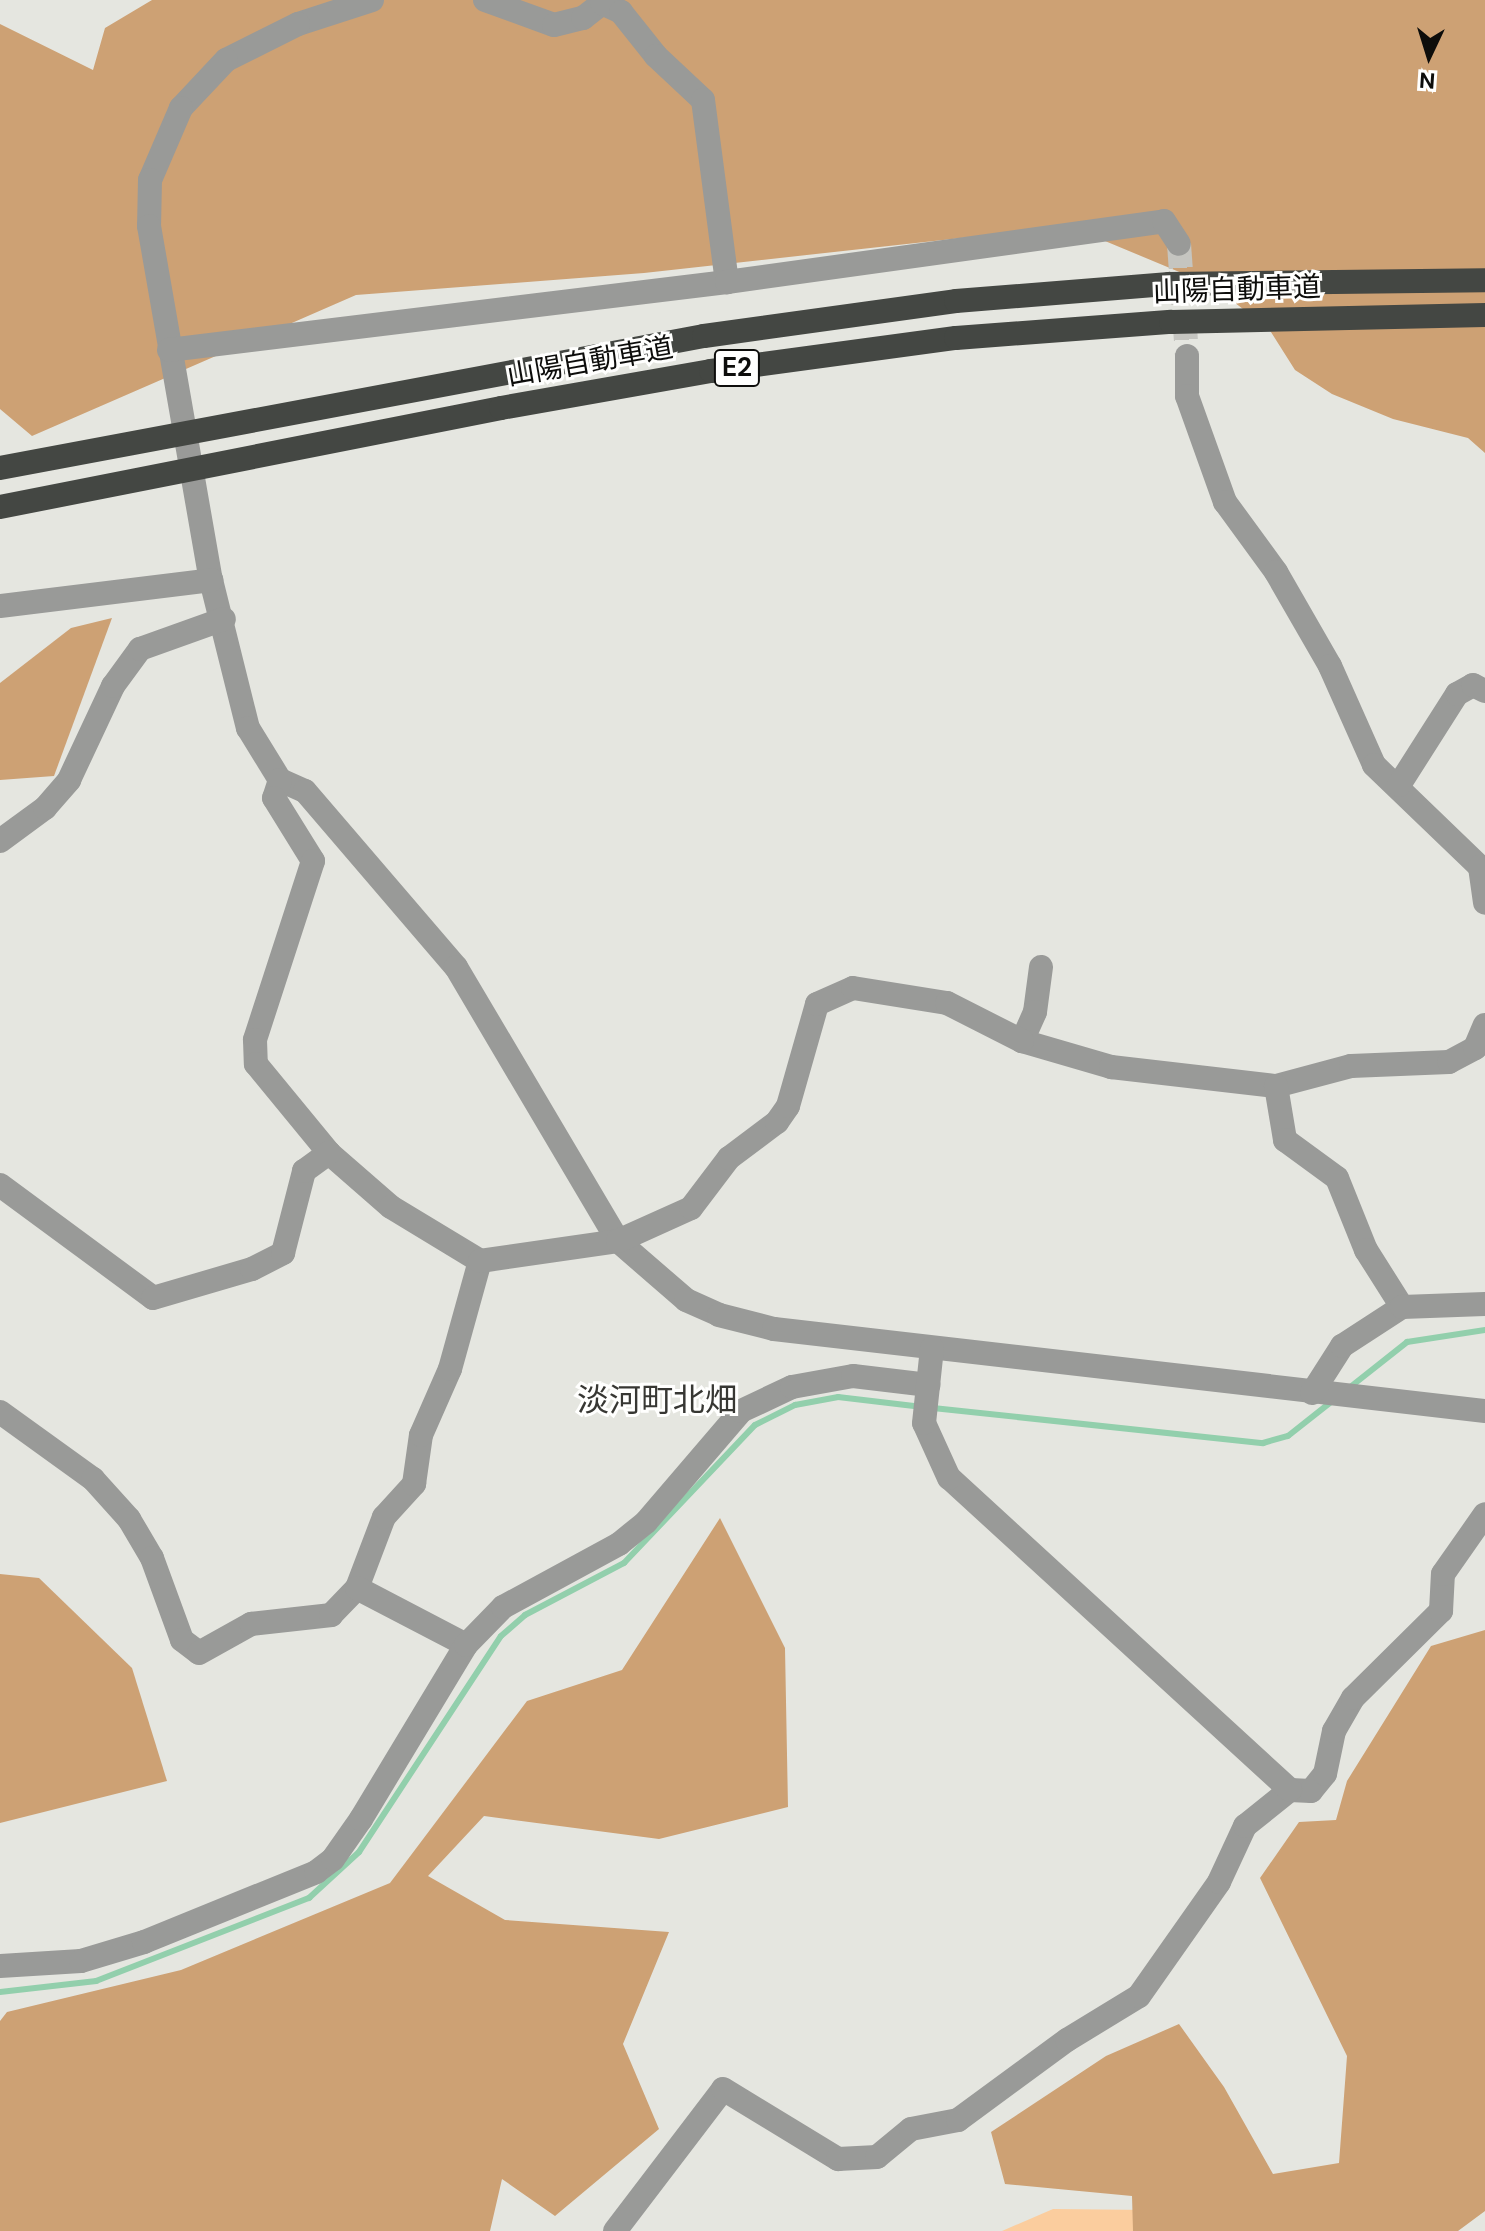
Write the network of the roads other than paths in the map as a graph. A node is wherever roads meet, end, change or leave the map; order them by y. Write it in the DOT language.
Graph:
graph roads {
  1 [pos="372,0"];
  2 [pos="485,0"];
  3 [pos="601,2"];
  4 [pos="1179,244"];
  5 [pos="1485,280"];
  6 [pos="727,282"];
  7 [pos="1485,315"];
  8 [pos="169,350"];
  9 [pos="1187,356"];
  10 [pos="0,468"];
  11 [pos="0,507"];
  12 [pos="211,580"];
  13 [pos="0,606"];
  14 [pos="224,619"];
  15 [pos="1485,691"];
  16 [pos="280,780"];
  17 [pos="1399,785"];
  18 [pos="0,841"];
  19 [pos="1485,903"];
  20 [pos="1041,967"];
  21 [pos="1485,1025"];
  22 [pos="1022,1041"];
  23 [pos="1276,1086"];
  24 [pos="329,1153"];
  25 [pos="0,1185"];
  26 [pos="618,1241"];
  27 [pos="480,1261"];
  28 [pos="1485,1304"];
  29 [pos="1402,1307"];
  30 [pos="856,1339"];
  31 [pos="932,1348"];
  32 [pos="853,1376"];
  33 [pos="928,1385"];
  34 [pos="1312,1393"];
  35 [pos="1485,1411"];
  36 [pos="0,1412"];
  37 [pos="1485,1514"];
  38 [pos="357,1588"];
  39 [pos="466,1645"];
  40 [pos="1290,1790"];
  41 [pos="0,1966"];
  42 [pos="615,2231"];
  1 -- 8 [label="street"];
  2 -- 3 [label="street"];
  3 -- 6 [label="street"];
  4 -- 6 [label="street"];
  5 -- 10 [label="highway, 山陽自動車道 / E2"];
  6 -- 8 [label="street"];
  7 -- 11 [label="highway, 山陽自動車道 / E2"];
  8 -- 12 [label="street"];
  9 -- 17 [label="street"];
  12 -- 13 [label="street"];
  12 -- 14 [label="street"];
  14 -- 16 [label="street"];
  14 -- 18 [label="street"];
  15 -- 17 [label="street"];
  16 -- 24 [label="street"];
  16 -- 26 [label="street"];
  17 -- 19 [label="street"];
  20 -- 22 [label="street"];
  21 -- 23 [label="street"];
  22 -- 23 [label="street"];
  22 -- 26 [label="street"];
  23 -- 29 [label="street"];
  24 -- 25 [label="street"];
  24 -- 27 [label="street"];
  26 -- 27 [label="street"];
  26 -- 30 [label="street"];
  27 -- 38 [label="street"];
  28 -- 29 [label="street"];
  29 -- 34 [label="street"];
  30 -- 31 [label="street"];
  30 -- 32 [label="street"];
  31 -- 33 [label="street"];
  31 -- 34 [label="street"];
  32 -- 33 [label="street"];
  32 -- 39 [label="street"];
  33 -- 40 [label="street"];
  34 -- 35 [label="street"];
  36 -- 38 [label="street"];
  37 -- 40 [label="street"];
  38 -- 39 [label="street"];
  39 -- 41 [label="street"];
  40 -- 42 [label="street"];
}
